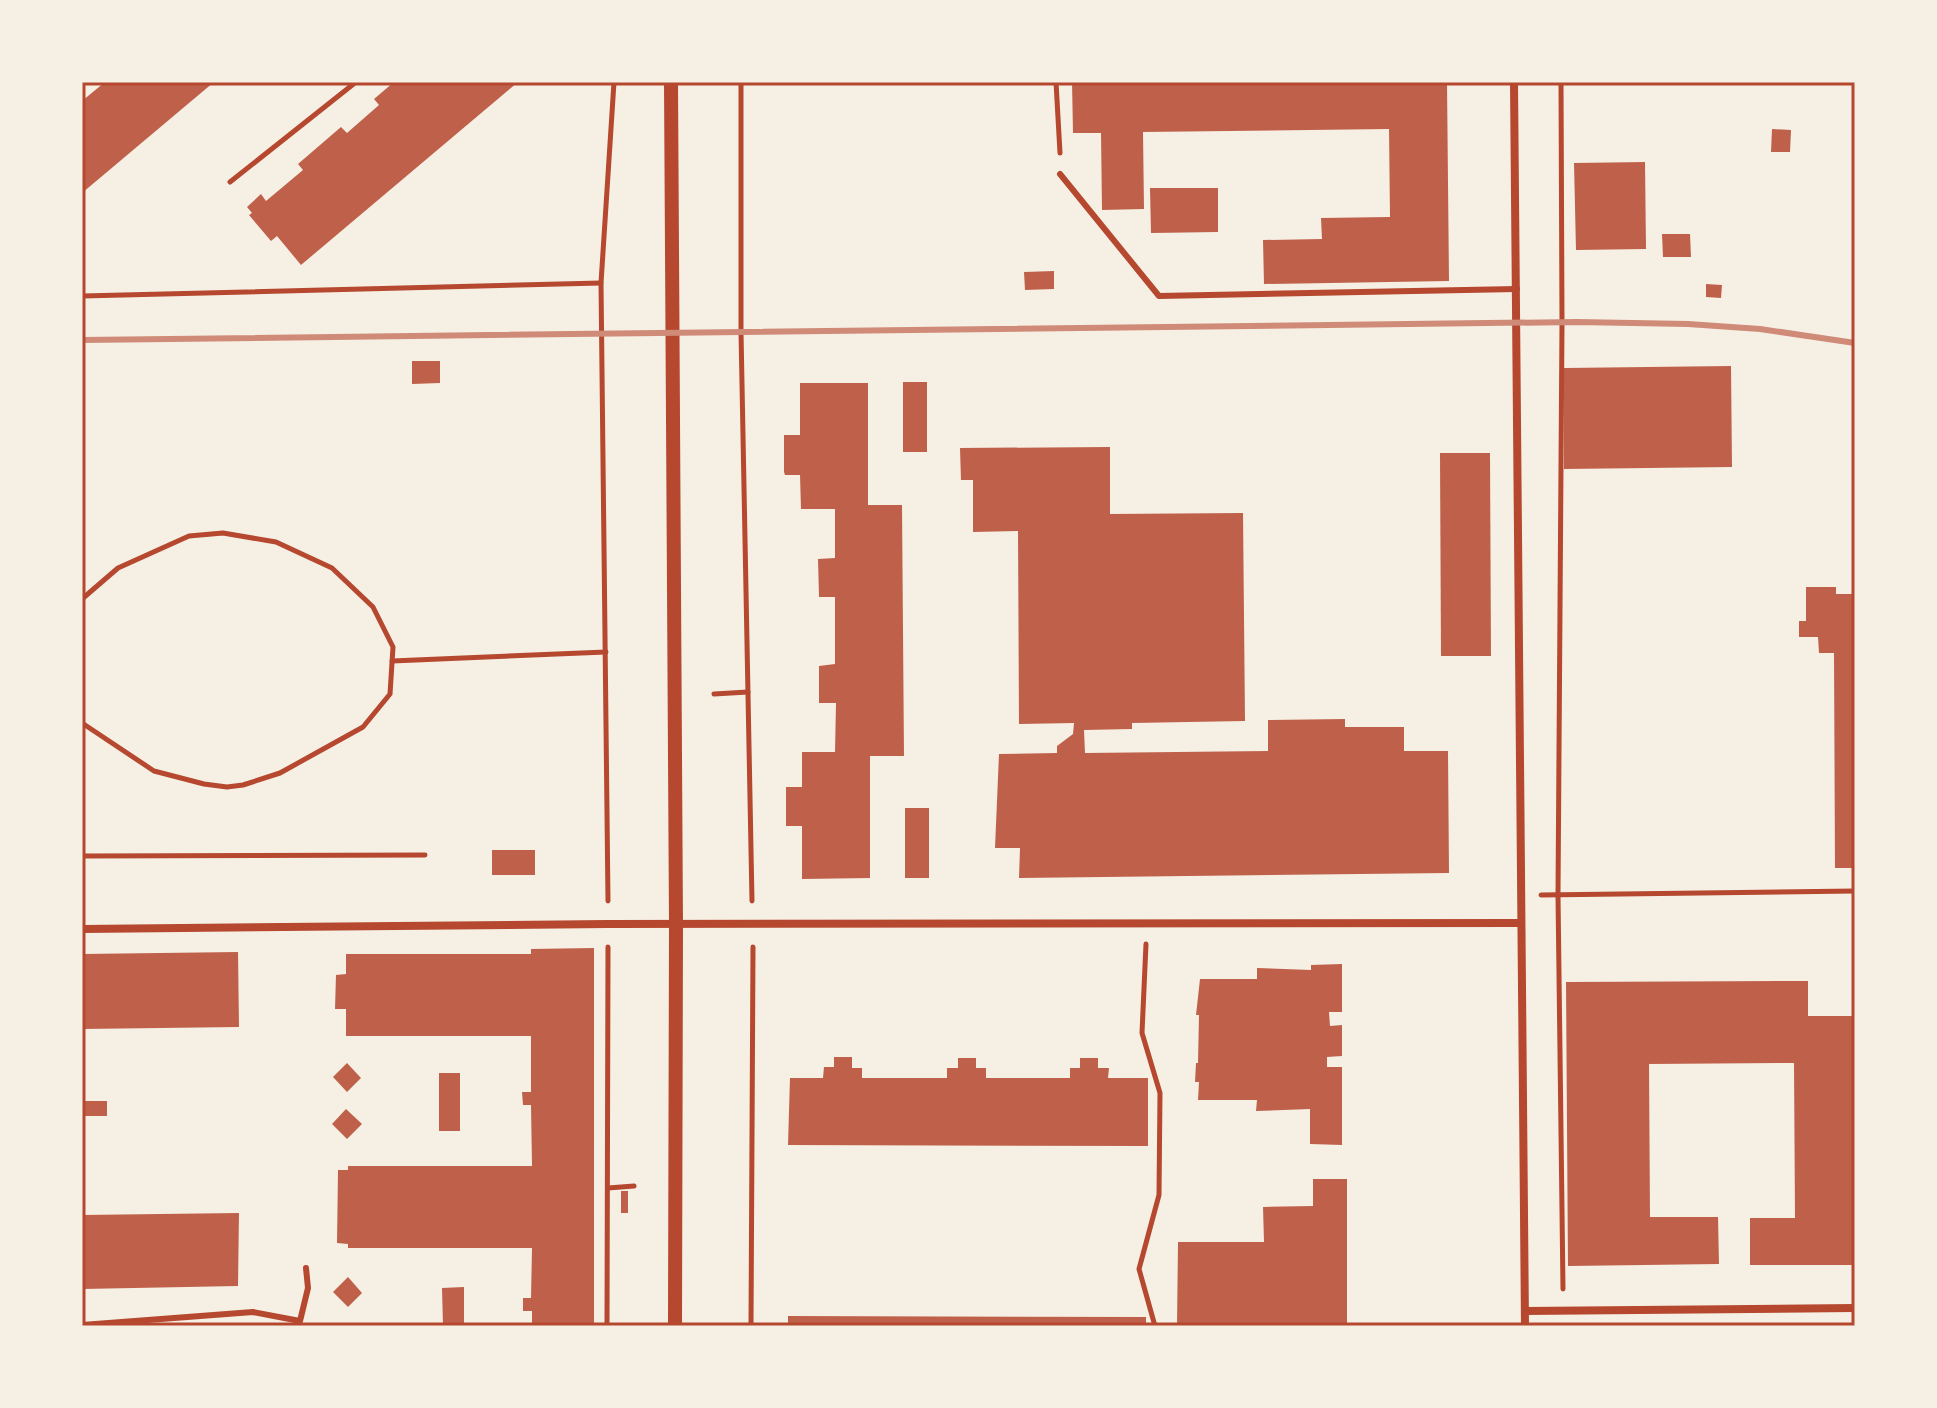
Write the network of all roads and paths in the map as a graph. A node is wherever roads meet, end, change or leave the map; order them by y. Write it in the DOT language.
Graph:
graph roads {
  1 [pos="356,82"];
  2 [pos="614,82"];
  3 [pos="671,82"];
  4 [pos="741,82"];
  5 [pos="1056,82"];
  6 [pos="1514,82"];
  7 [pos="1561,82"];
  8 [pos="1060,174"];
  9 [pos="230,182"];
  10 [pos="601,283"];
  11 [pos="1517,289"];
  12 [pos="82,296"];
  13 [pos="82,599"];
  14 [pos="606,652"];
  15 [pos="392,661"];
  16 [pos="748,692"];
  17 [pos="714,694"];
  18 [pos="82,723"];
  19 [pos="425,855"];
  20 [pos="82,856"];
  21 [pos="1855,891"];
  22 [pos="1558,895"];
  23 [pos="1520,896"];
  24 [pos="1147,923"];
  25 [pos="1521,923"];
  26 [pos="608,924"];
  27 [pos="753,924"];
  28 [pos="676,925"];
  29 [pos="82,929"];
  30 [pos="634,1186"];
  31 [pos="608,1188"];
  32 [pos="306,1268"];
  33 [pos="1855,1308"];
  34 [pos="1525,1311"];
  35 [pos="1563,1311"];
  36 [pos="82,1325"];
  37 [pos="607,1326"];
  38 [pos="675,1326"];
  39 [pos="751,1326"];
  40 [pos="1155,1326"];
  41 [pos="1525,1326"];
  1 -- 9 [label="path"];
  2 -- 10 [label="path"];
  3 -- 28 [label="street"];
  4 -- 16 [label="path"];
  5 -- 8 [label="path"];
  6 -- 11 [label="street"];
  7 -- 22 [label="path"];
  8 -- 11 [label="lane"];
  10 -- 12 [label="path"];
  10 -- 14 [label="path"];
  11 -- 23 [label="street"];
  13 -- 15 [label="path"];
  14 -- 15 [label="path"];
  14 -- 26 [label="path"];
  15 -- 18 [label="path"];
  16 -- 17 [label="path"];
  16 -- 27 [label="path"];
  19 -- 20 [label="path"];
  21 -- 22 [label="path"];
  22 -- 23 [label="path"];
  22 -- 35 [label="path"];
  23 -- 25 [label="street"];
  24 -- 25 [label="street"];
  24 -- 27 [label="street"];
  24 -- 40 [label="path"];
  25 -- 34 [label="street"];
  26 -- 28 [label="street"];
  26 -- 29 [label="street"];
  26 -- 31 [label="path"];
  27 -- 28 [label="street"];
  27 -- 39 [label="path"];
  28 -- 38 [label="street"];
  30 -- 31 [label="path"];
  31 -- 37 [label="path"];
  32 -- 36 [label="lane"];
  33 -- 35 [label="street"];
  34 -- 35 [label="street"];
  34 -- 41 [label="street"];
}
